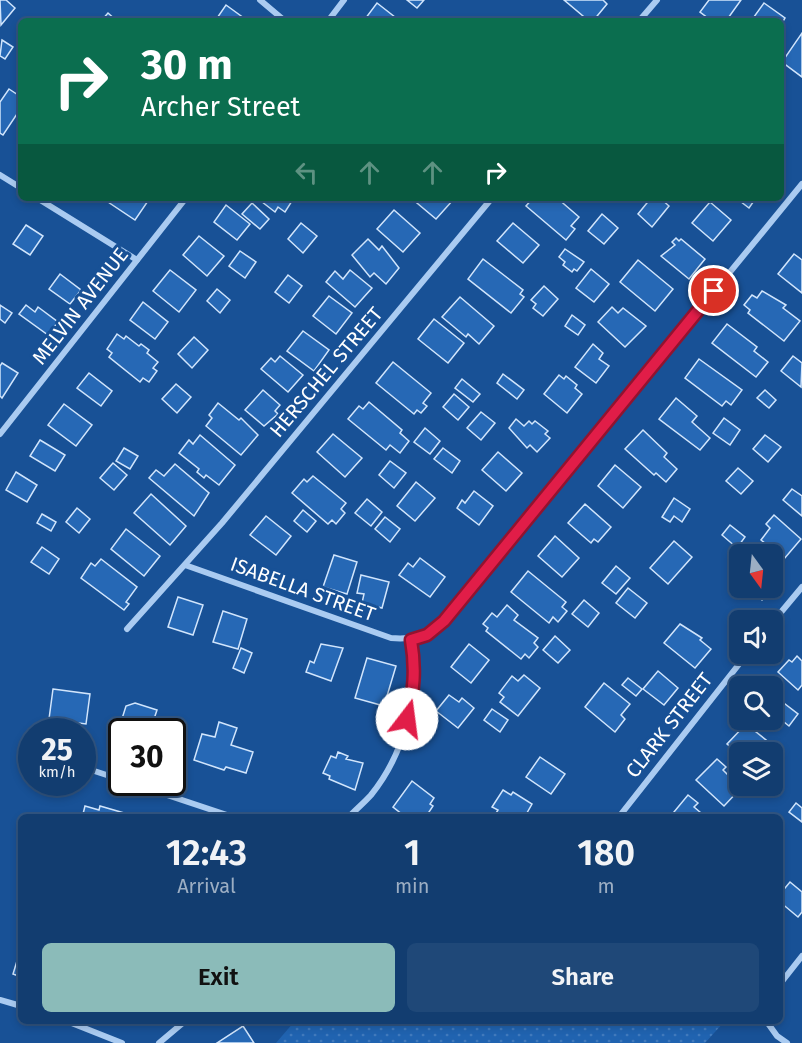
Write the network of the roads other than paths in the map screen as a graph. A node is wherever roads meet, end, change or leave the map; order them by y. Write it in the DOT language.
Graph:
graph roads {
  1 [pos="260,0"];
  2 [pos="344,0"];
  3 [pos="657,0"];
  4 [pos="281,18"];
  5 [pos="330,18"];
  6 [pos="642,18"];
  7 [pos="0,175"];
  8 [pos="802,184"];
  9 [pos="18,186"];
  10 [pos="43,201"];
  11 [pos="184,201"];
  12 [pos="489,201"];
  13 [pos="137,260"];
  14 [pos="1,430"];
  15 [pos="185,565"];
  16 [pos="802,587"];
  17 [pos="782,610"];
  18 [pos="127,629"];
  19 [pos="411,640"];
  20 [pos="739,664"];
  21 [pos="171,796"];
  22 [pos="224,814"];
  23 [pos="352,814"];
  24 [pos="621,814"];
  25 [pos="802,956"];
  26 [pos="783,980"];
  27 [pos="0,1000"];
  28 [pos="18,1005"];
  29 [pos="74,1024"];
  30 [pos="182,1024"];
  31 [pos="768,1024"];
  32 [pos="122,1043"];
  33 [pos="159,1043"];
  34 [pos="787,1043"];
  1 -- 4 [label="street"];
  2 -- 5 [label="street"];
  3 -- 6 [label="street"];
  7 -- 9 [label="street"];
  8 -- 19 [label="street"];
  10 -- 13 [label="street"];
  11 -- 13 [label="street, MELVIN AVENUE"];
  12 -- 15 [label="street, HERSCHEL STREET"];
  13 -- 14 [label="street, MELVIN AVENUE"];
  15 -- 18 [label="street, HERSCHEL STREET"];
  15 -- 19 [label="street, ISABELLA STREET"];
  16 -- 17 [label="street"];
  19 -- 23 [label="street"];
  20 -- 24 [label="street, CLARK STREET"];
  21 -- 22 [label="street"];
  25 -- 26 [label="street"];
  27 -- 28 [label="street"];
  29 -- 32 [label="street"];
  30 -- 33 [label="street"];
  31 -- 34 [label="street"];
}
